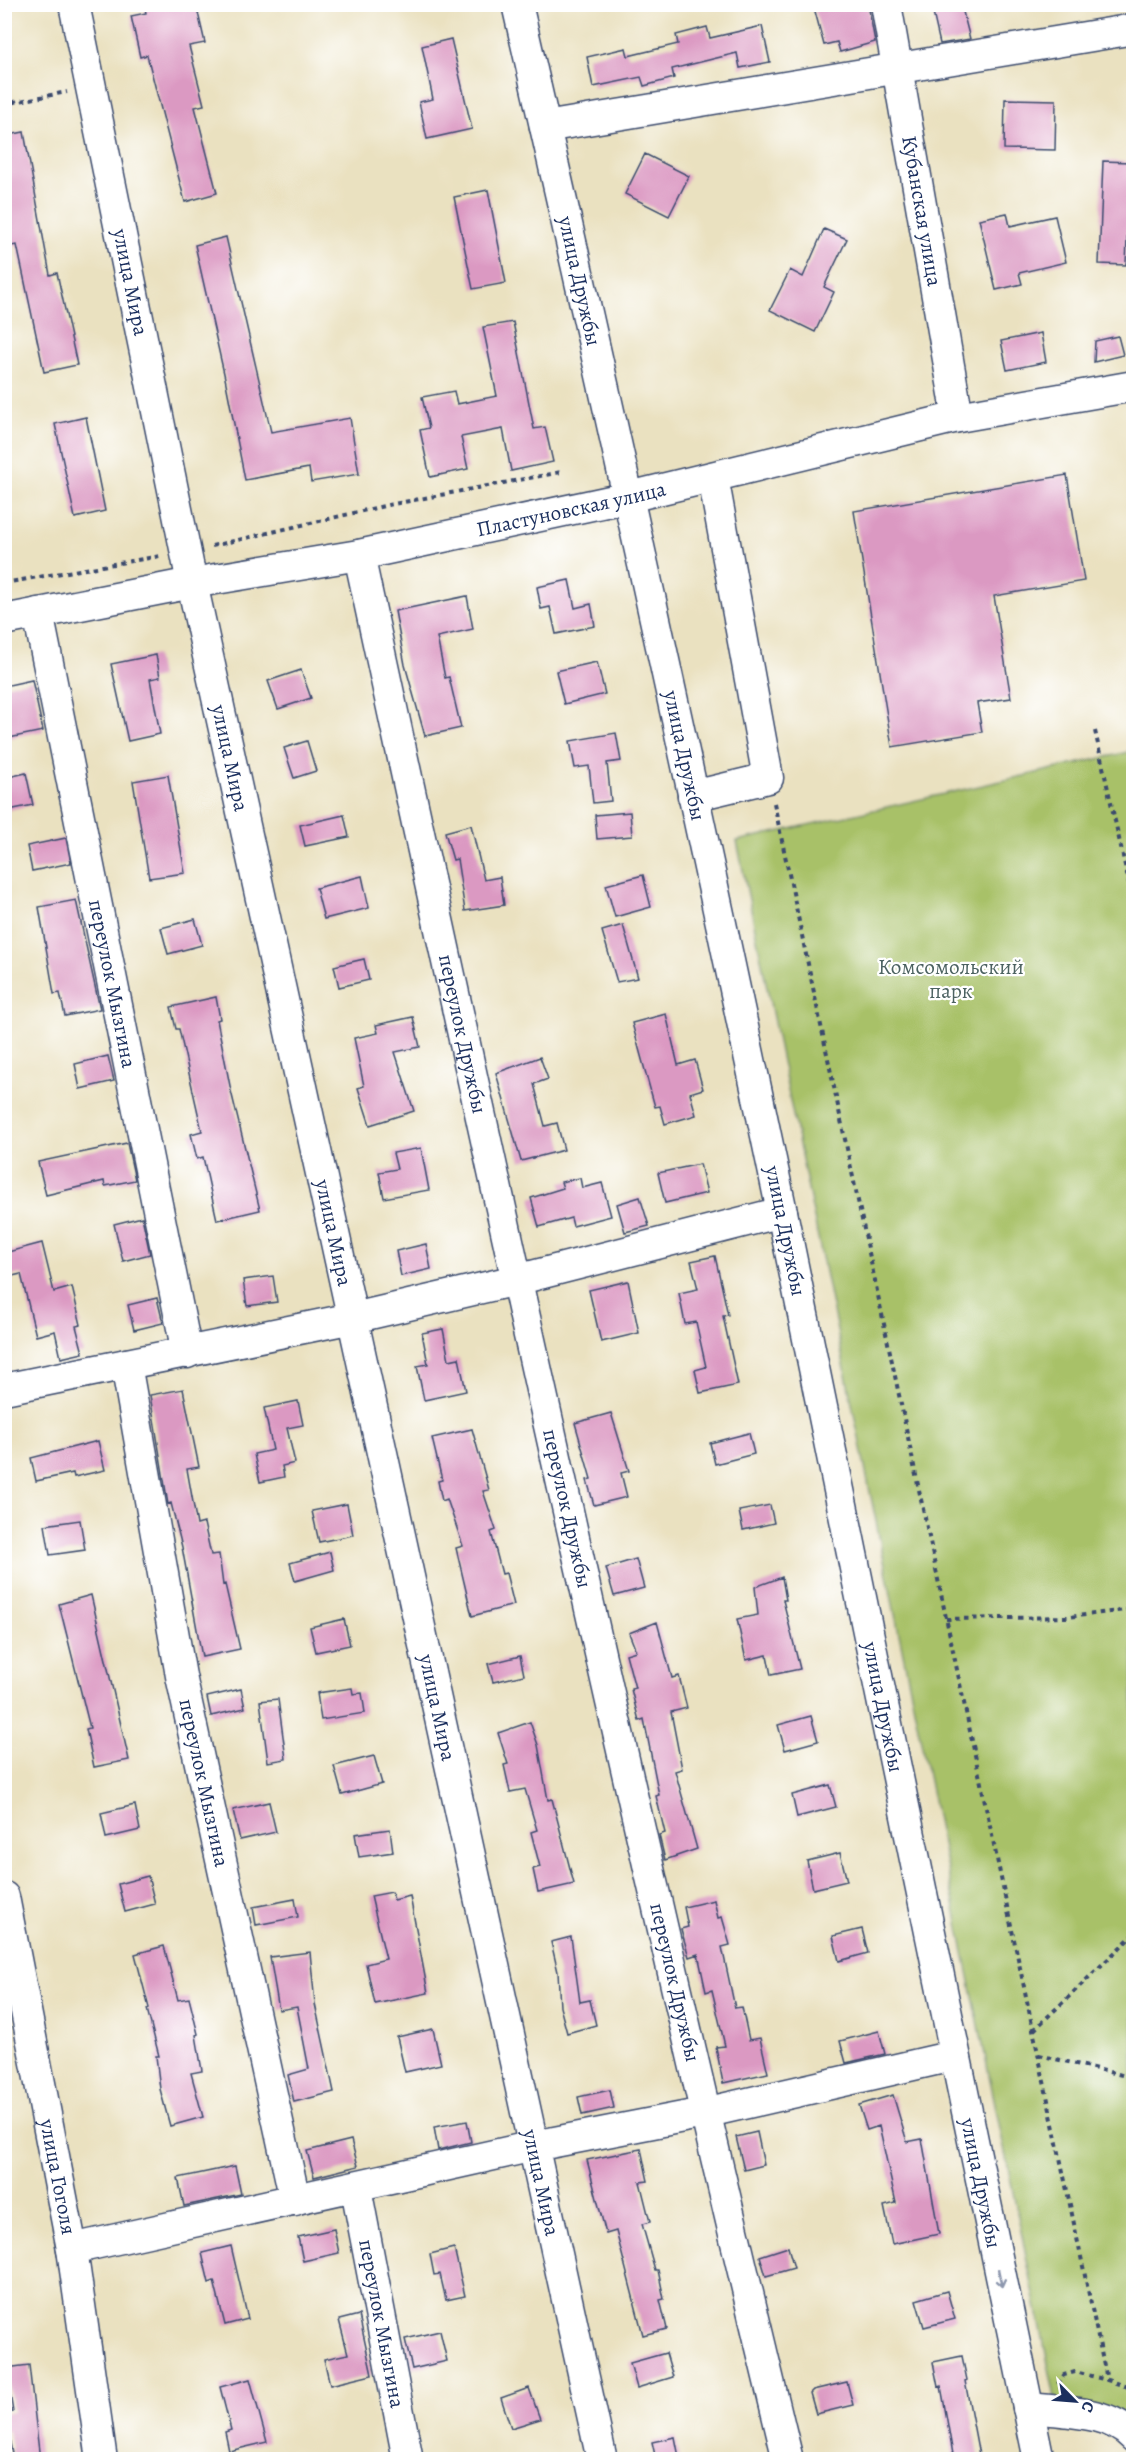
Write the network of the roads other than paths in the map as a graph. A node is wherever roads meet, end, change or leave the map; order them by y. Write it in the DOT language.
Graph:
graph roads {
  1 [pos="74,4"];
  2 [pos="517,4"];
  3 [pos="886,4"];
  4 [pos="1134,29"];
  5 [pos="899,69"];
  6 [pos="545,127"];
  7 [pos="1134,386"];
  8 [pos="958,417"];
  9 [pos="713,477"];
  10 [pos="629,497"];
  11 [pos="359,555"];
  12 [pos="192,583"];
  13 [pos="38,613"];
  14 [pos="4,620"];
  15 [pos="693,796"];
  16 [pos="782,1212"];
  17 [pos="516,1280"];
  18 [pos="353,1318"];
  19 [pos="187,1353"];
  20 [pos="126,1364"];
  21 [pos="4,1389"];
  22 [pos="4,1897"];
  23 [pos="953,2056"];
  24 [pos="704,2114"];
  25 [pos="534,2146"];
  26 [pos="356,2188"];
  27 [pos="295,2200"];
  28 [pos="72,2249"];
  29 [pos="1028,2408"];
  30 [pos="1134,2437"];
  31 [pos="102,2460"];
  32 [pos="408,2460"];
  33 [pos="602,2460"];
  34 [pos="788,2460"];
  35 [pos="1040,2460"];
  1 -- 12 [label="street, улица Мира"];
  2 -- 6 [label="street, улица Дружбы"];
  3 -- 5 [label="street, Кубанская улица"];
  4 -- 5 [label="street"];
  5 -- 6 [label="street"];
  5 -- 8 [label="street, Кубанская улица"];
  6 -- 10 [label="street, улица Дружбы"];
  7 -- 8 [label="street, Пластуновская улица"];
  8 -- 9 [label="street, Пластуновская улица"];
  9 -- 10 [label="street, Пластуновская улица"];
  9 -- 15 [label="street"];
  10 -- 11 [label="street, Пластуновская улица"];
  10 -- 15 [label="street, улица Дружбы"];
  11 -- 12 [label="street, Пластуновская улица"];
  11 -- 17 [label="street, переулок Дружбы"];
  12 -- 13 [label="street, Пластуновская улица"];
  12 -- 18 [label="street, улица Мира"];
  13 -- 14 [label="street, Пластуновская улица"];
  13 -- 19 [label="street, переулок Мызгина"];
  15 -- 16 [label="street, улица Дружбы"];
  16 -- 17 [label="street"];
  16 -- 23 [label="street, улица Дружбы"];
  17 -- 18 [label="street"];
  17 -- 24 [label="street, переулок Дружбы"];
  18 -- 19 [label="street"];
  18 -- 25 [label="street, улица Мира"];
  19 -- 20 [label="street"];
  20 -- 21 [label="street"];
  20 -- 27 [label="street, переулок Мызгина"];
  22 -- 28 [label="street, улица Гоголя"];
  23 -- 24 [label="street"];
  23 -- 29 [label="street, улица Дружбы, one-way"];
  24 -- 25 [label="street"];
  24 -- 34 [label="street, переулок Дружбы"];
  25 -- 26 [label="street"];
  25 -- 33 [label="street, улица Мира"];
  26 -- 27 [label="street"];
  26 -- 32 [label="street, переулок Мызгина"];
  27 -- 28 [label="street"];
  28 -- 31 [label="street, улица Гоголя"];
  29 -- 30 [label="street"];
  29 -- 35 [label="street, улица Дружбы"];
}
